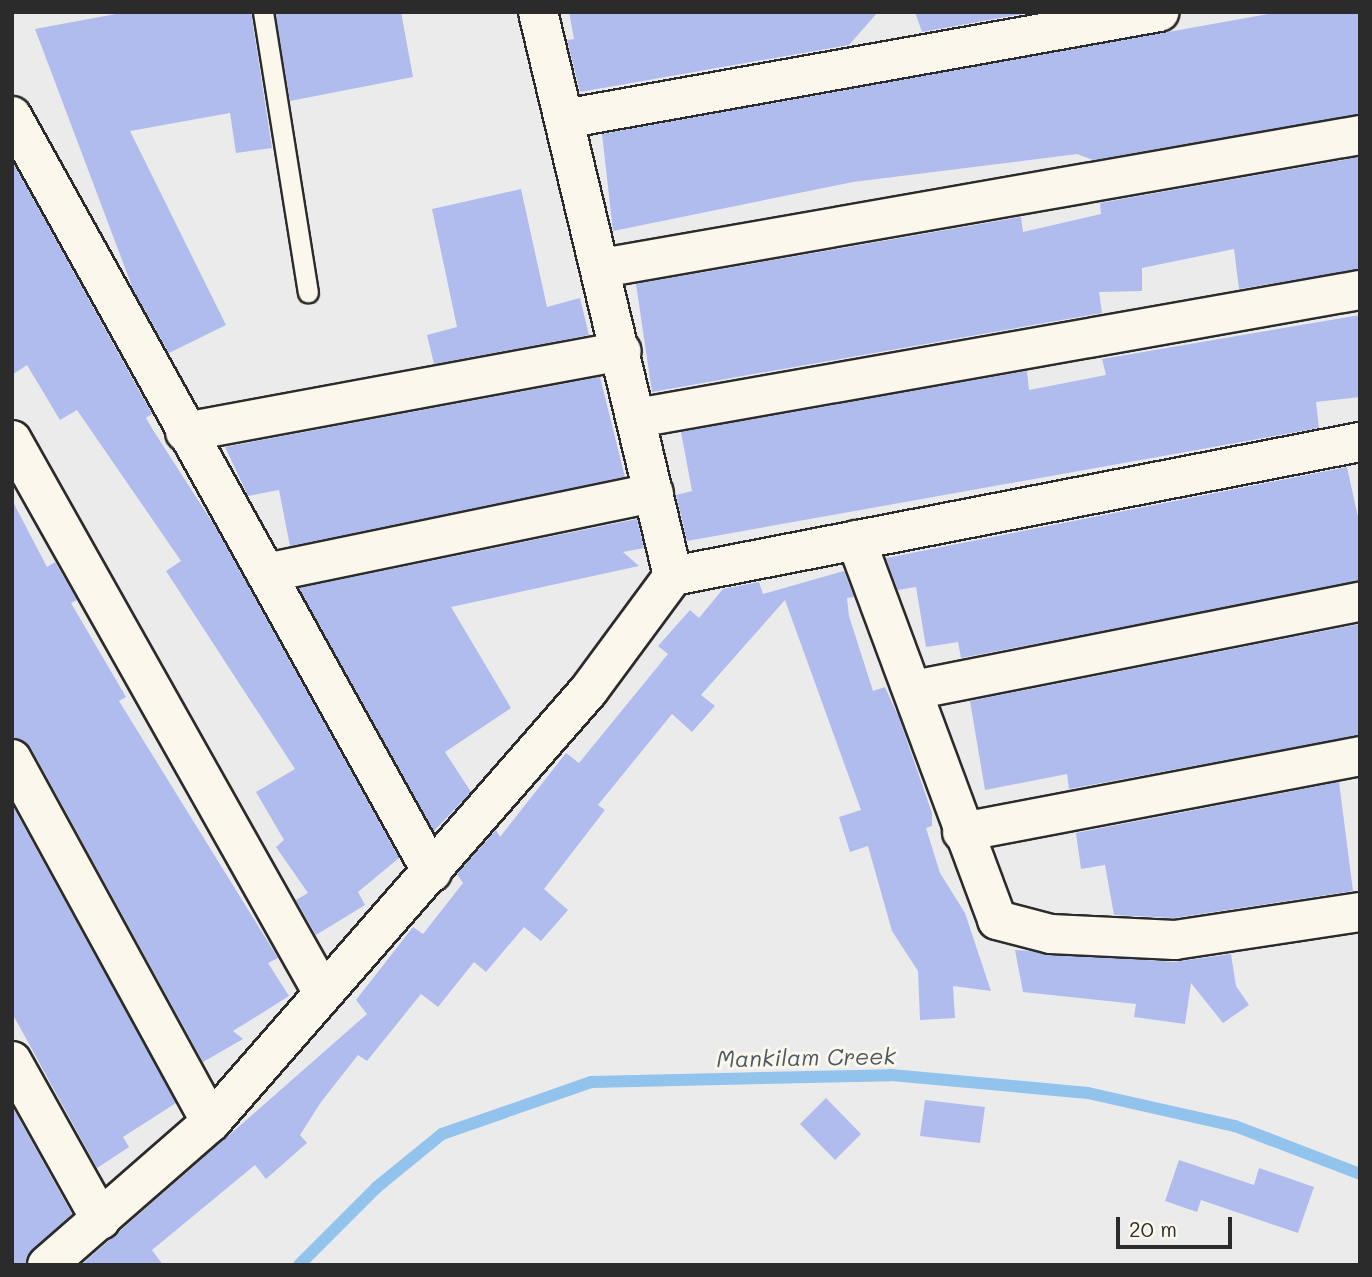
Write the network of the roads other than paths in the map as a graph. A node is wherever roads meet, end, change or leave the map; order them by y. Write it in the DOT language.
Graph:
graph roads {
  1 [pos="263,12"];
  2 [pos="538,12"];
  3 [pos="1159,12"];
  4 [pos="12,116"];
  5 [pos="564,119"];
  6 [pos="1360,135"];
  7 [pos="602,268"];
  8 [pos="1360,290"];
  9 [pos="308,292"];
  10 [pos="622,351"];
  11 [pos="637,418"];
  12 [pos="185,432"];
  13 [pos="12,440"];
  14 [pos="1360,442"];
  15 [pos="654,493"];
  16 [pos="856,540"];
  17 [pos="266,573"];
  18 [pos="673,576"];
  19 [pos="1360,602"];
  20 [pos="914,690"];
  21 [pos="1360,756"];
  22 [pos="12,759"];
  23 [pos="962,832"];
  24 [pos="432,872"];
  25 [pos="1360,912"];
  26 [pos="323,993"];
  27 [pos="12,1061"];
  28 [pos="211,1122"];
  29 [pos="101,1220"];
  30 [pos="47,1265"];
  1 -- 9 [label="lane"];
  2 -- 5 [label="street"];
  3 -- 5 [label="street"];
  4 -- 12 [label="street"];
  5 -- 7 [label="street"];
  6 -- 7 [label="street"];
  7 -- 10 [label="street"];
  8 -- 11 [label="street"];
  10 -- 11 [label="street"];
  10 -- 12 [label="street"];
  11 -- 15 [label="street"];
  12 -- 17 [label="street"];
  13 -- 26 [label="street"];
  14 -- 16 [label="street"];
  15 -- 17 [label="street"];
  15 -- 18 [label="street"];
  16 -- 18 [label="street"];
  16 -- 20 [label="street"];
  17 -- 24 [label="street"];
  18 -- 24 [label="street"];
  19 -- 20 [label="street"];
  20 -- 23 [label="street"];
  21 -- 23 [label="street"];
  22 -- 28 [label="street"];
  23 -- 25 [label="street"];
  24 -- 26 [label="street"];
  26 -- 28 [label="street"];
  27 -- 29 [label="street"];
  28 -- 29 [label="street"];
  29 -- 30 [label="street"];
}
